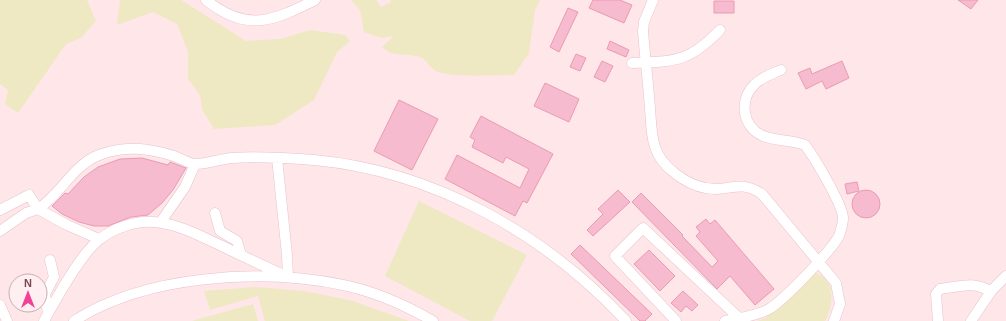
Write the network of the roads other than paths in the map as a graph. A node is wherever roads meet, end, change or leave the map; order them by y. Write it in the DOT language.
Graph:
graph roads {
  1 [pos="206,0"];
  2 [pos="315,0"];
  3 [pos="653,0"];
  4 [pos="720,30"];
  5 [pos="646,62"];
  6 [pos="632,63"];
  7 [pos="782,70"];
  8 [pos="277,158"];
  9 [pos="195,164"];
  10 [pos="38,209"];
  11 [pos="0,210"];
  12 [pos="215,213"];
  13 [pos="160,223"];
  14 [pos="0,231"];
  15 [pos="99,239"];
  16 [pos="241,255"];
  17 [pos="50,260"];
  18 [pos="819,262"];
  19 [pos="1006,276"];
  20 [pos="288,278"];
  21 [pos="991,292"];
  22 [pos="0,305"];
  23 [pos="46,317"];
  24 [pos="739,318"];
  25 [pos="7,321"];
  26 [pos="74,321"];
  27 [pos="433,321"];
  28 [pos="626,321"];
  29 [pos="676,321"];
  30 [pos="725,321"];
  31 [pos="834,321"];
  32 [pos="938,321"];
  33 [pos="971,321"];
  1 -- 2 [label="street"];
  3 -- 5 [label="street"];
  4 -- 5 [label="street"];
  5 -- 6 [label="street"];
  5 -- 18 [label="street"];
  7 -- 18 [label="street"];
  8 -- 9 [label="street"];
  8 -- 20 [label="street"];
  8 -- 28 [label="street"];
  9 -- 10 [label="street"];
  9 -- 13 [label="street"];
  10 -- 11 [label="street"];
  10 -- 14 [label="street"];
  10 -- 15 [label="street"];
  12 -- 16 [label="street"];
  13 -- 15 [label="street"];
  13 -- 16 [label="street"];
  15 -- 23 [label="street"];
  16 -- 20 [label="street"];
  17 -- 23 [label="street"];
  18 -- 24 [label="street"];
  18 -- 31 [label="street"];
  19 -- 21 [label="street"];
  20 -- 26 [label="street"];
  20 -- 27 [label="street"];
  21 -- 32 [label="street"];
  21 -- 33 [label="street"];
  22 -- 25 [label="street"];
  24 -- 29 [label="street"];
  24 -- 30 [label="street"];
}
